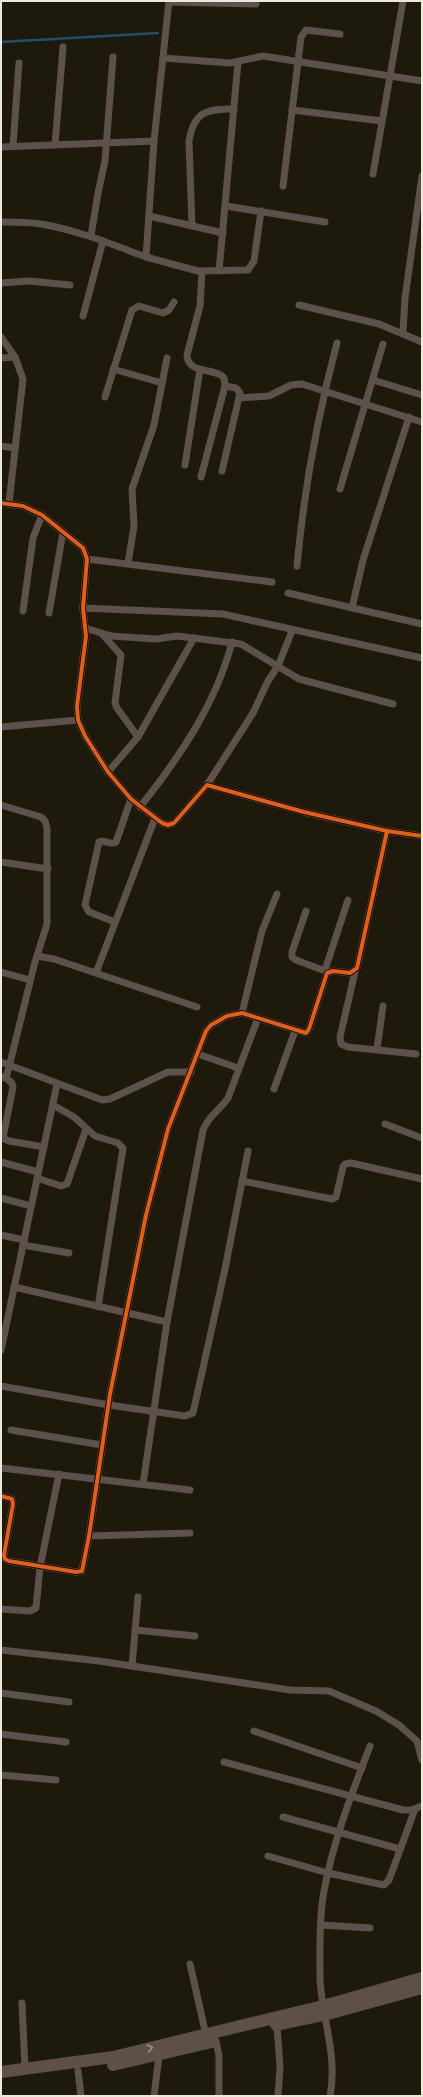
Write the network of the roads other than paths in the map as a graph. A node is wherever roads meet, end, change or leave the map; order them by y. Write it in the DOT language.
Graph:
graph roads {
  1 [pos="403,1"];
  2 [pos="169,2"];
  3 [pos="256,4"];
  4 [pos="340,34"];
  5 [pos="63,47"];
  6 [pos="113,57"];
  7 [pos="163,58"];
  8 [pos="238,62"];
  9 [pos="297,62"];
  10 [pos="18,63"];
  11 [pos="389,76"];
  12 [pos="422,81"];
  13 [pos="234,109"];
  14 [pos="292,110"];
  15 [pos="382,121"];
  16 [pos="154,142"];
  17 [pos="105,143"];
  18 [pos="55,145"];
  19 [pos="1,146"];
  20 [pos="13,146"];
  21 [pos="373,174"];
  22 [pos="422,176"];
  23 [pos="283,186"];
  24 [pos="226,206"];
  25 [pos="261,212"];
  26 [pos="149,216"];
  27 [pos="1,222"];
  28 [pos="325,222"];
  29 [pos="192,226"];
  30 [pos="223,234"];
  31 [pos="91,236"];
  32 [pos="103,241"];
  33 [pos="146,257"];
  34 [pos="202,271"];
  35 [pos="219,271"];
  36 [pos="1,283"];
  37 [pos="70,285"];
  38 [pos="174,302"];
  39 [pos="299,305"];
  40 [pos="83,316"];
  41 [pos="403,332"];
  42 [pos="1,337"];
  43 [pos="422,342"];
  44 [pos="337,343"];
  45 [pos="383,344"];
  46 [pos="15,357"];
  47 [pos="1,358"];
  48 [pos="167,358"];
  49 [pos="113,369"];
  50 [pos="200,369"];
  51 [pos="373,380"];
  52 [pos="162,383"];
  53 [pos="225,386"];
  54 [pos="325,390"];
  55 [pos="422,395"];
  56 [pos="105,397"];
  57 [pos="239,398"];
  58 [pos="366,404"];
  59 [pos="409,417"];
  60 [pos="422,422"];
  61 [pos="1,446"];
  62 [pos="15,448"];
  63 [pos="185,465"];
  64 [pos="222,472"];
  65 [pos="201,477"];
  66 [pos="340,489"];
  67 [pos="1,503"];
  68 [pos="9,503"];
  69 [pos="42,515"];
  70 [pos="63,532"];
  71 [pos="87,558"];
  72 [pos="128,563"];
  73 [pos="297,566"];
  74 [pos="272,582"];
  75 [pos="288,593"];
  76 [pos="84,608"];
  77 [pos="352,608"];
  78 [pos="23,611"];
  79 [pos="49,613"];
  80 [pos="422,624"];
  81 [pos="85,628"];
  82 [pos="292,631"];
  83 [pos="103,635"];
  84 [pos="194,638"];
  85 [pos="232,642"];
  86 [pos="422,658"];
  87 [pos="278,666"];
  88 [pos="392,704"];
  89 [pos="78,720"];
  90 [pos="1,727"];
  91 [pos="138,736"];
  92 [pos="108,772"];
  93 [pos="207,785"];
  94 [pos="130,799"];
  95 [pos="1,805"];
  96 [pos="140,807"];
  97 [pos="155,818"];
  98 [pos="387,831"];
  99 [pos="422,836"];
  100 [pos="1,862"];
  101 [pos="48,868"];
  102 [pos="277,894"];
  103 [pos="348,900"];
  104 [pos="306,911"];
  105 [pos="115,922"];
  106 [pos="37,956"];
  107 [pos="327,971"];
  108 [pos="1,972"];
  109 [pos="355,972"];
  110 [pos="96,973"];
  111 [pos="30,980"];
  112 [pos="383,1006"];
  113 [pos="197,1007"];
  114 [pos="242,1013"];
  115 [pos="258,1018"];
  116 [pos="295,1031"];
  117 [pos="377,1049"];
  118 [pos="198,1054"];
  119 [pos="416,1054"];
  120 [pos="1,1062"];
  121 [pos="10,1066"];
  122 [pos="238,1068"];
  123 [pos="191,1072"];
  124 [pos="3,1077"];
  125 [pos="57,1084"];
  126 [pos="274,1089"];
  127 [pos="53,1105"];
  128 [pos="385,1124"];
  129 [pos="86,1129"];
  130 [pos="422,1138"];
  131 [pos="44,1147"];
  132 [pos="248,1151"];
  133 [pos="1,1162"];
  134 [pos="38,1175"];
  135 [pos="422,1179"];
  136 [pos="242,1182"];
  137 [pos="1,1198"];
  138 [pos="31,1206"];
  139 [pos="1,1235"];
  140 [pos="23,1243"];
  141 [pos="69,1253"];
  142 [pos="14,1287"];
  143 [pos="98,1307"];
  144 [pos="126,1314"];
  145 [pos="167,1322"];
  146 [pos="3,1328"];
  147 [pos="1,1350"];
  148 [pos="1,1386"];
  149 [pos="109,1405"];
  150 [pos="153,1411"];
  151 [pos="11,1430"];
  152 [pos="102,1445"];
  153 [pos="1,1468"];
  154 [pos="59,1474"];
  155 [pos="97,1479"];
  156 [pos="143,1484"];
  157 [pos="190,1490"];
  158 [pos="1,1496"];
  159 [pos="190,1533"];
  160 [pos="89,1536"];
  161 [pos="40,1567"];
  162 [pos="138,1597"];
  163 [pos="1,1609"];
  164 [pos="135,1630"];
  165 [pos="195,1636"];
  166 [pos="1,1650"];
  167 [pos="132,1666"];
  168 [pos="1,1693"];
  169 [pos="69,1702"];
  170 [pos="254,1731"];
  171 [pos="1,1734"];
  172 [pos="66,1742"];
  173 [pos="370,1746"];
  174 [pos="422,1760"];
  175 [pos="224,1762"];
  176 [pos="362,1768"];
  177 [pos="1,1775"];
  178 [pos="56,1780"];
  179 [pos="352,1797"];
  180 [pos="418,1807"];
  181 [pos="283,1817"];
  182 [pos="340,1832"];
  183 [pos="400,1849"];
  184 [pos="268,1856"];
  185 [pos="328,1872"];
  186 [pos="321,1925"];
  187 [pos="370,1928"];
  188 [pos="190,1964"];
  189 [pos="422,1978"];
  190 [pos="422,1988"];
  191 [pos="22,2003"];
  192 [pos="324,2011"];
  193 [pos="277,2025"];
  194 [pos="211,2038"];
  195 [pos="158,2056"];
  196 [pos="25,2069"];
  197 [pos="78,2071"];
  198 [pos="1,2072"];
  199 [pos="1,2079"];
  200 [pos="81,2096"];
  201 [pos="154,2096"];
  202 [pos="219,2096"];
  203 [pos="278,2096"];
  204 [pos="330,2096"];
  1 -- 11 [label="street"];
  2 -- 3 [label="street"];
  2 -- 7 [label="street"];
  4 -- 9 [label="street"];
  5 -- 18 [label="street"];
  6 -- 17 [label="street"];
  7 -- 8 [label="street"];
  7 -- 16 [label="street"];
  8 -- 9 [label="street"];
  8 -- 13 [label="street"];
  9 -- 11 [label="street"];
  9 -- 14 [label="street"];
  10 -- 20 [label="street"];
  11 -- 12 [label="street"];
  11 -- 15 [label="street"];
  13 -- 24 [label="street"];
  13 -- 29 [label="street"];
  14 -- 15 [label="street"];
  14 -- 23 [label="street"];
  15 -- 21 [label="street"];
  16 -- 17 [label="street"];
  16 -- 26 [label="street"];
  17 -- 18 [label="street"];
  17 -- 31 [label="street"];
  18 -- 20 [label="street"];
  19 -- 20 [label="street"];
  22 -- 41 [label="street"];
  24 -- 25 [label="street"];
  24 -- 30 [label="street"];
  25 -- 28 [label="street"];
  25 -- 35 [label="street"];
  26 -- 29 [label="street"];
  26 -- 33 [label="street"];
  27 -- 31 [label="street"];
  29 -- 30 [label="street"];
  30 -- 35 [label="street"];
  31 -- 32 [label="street"];
  32 -- 33 [label="street"];
  32 -- 40 [label="street"];
  33 -- 34 [label="street"];
  34 -- 35 [label="street"];
  34 -- 50 [label="street"];
  36 -- 37 [label="street"];
  38 -- 49 [label="street"];
  39 -- 41 [label="street"];
  41 -- 43 [label="street"];
  42 -- 46 [label="street"];
  44 -- 54 [label="street"];
  45 -- 51 [label="street"];
  46 -- 47 [label="street"];
  46 -- 62 [label="street"];
  48 -- 52 [label="street"];
  49 -- 52 [label="street"];
  49 -- 56 [label="street"];
  50 -- 53 [label="street"];
  50 -- 63 [label="street"];
  51 -- 55 [label="street"];
  51 -- 58 [label="street"];
  52 -- 72 [label="street"];
  53 -- 57 [label="street"];
  53 -- 65 [label="street"];
  54 -- 57 [label="street"];
  54 -- 58 [label="street"];
  54 -- 73 [label="street"];
  57 -- 64 [label="street"];
  58 -- 59 [label="street"];
  58 -- 66 [label="street"];
  59 -- 60 [label="street"];
  59 -- 77 [label="street"];
  61 -- 62 [label="street"];
  62 -- 68 [label="street"];
  67 -- 68 [label="street"];
  68 -- 69 [label="street"];
  69 -- 70 [label="street"];
  69 -- 78 [label="street"];
  70 -- 71 [label="street"];
  70 -- 79 [label="street"];
  71 -- 72 [label="street"];
  71 -- 76 [label="street"];
  72 -- 74 [label="street"];
  75 -- 77 [label="street"];
  76 -- 81 [label="street"];
  76 -- 82 [label="street"];
  77 -- 80 [label="street"];
  81 -- 83 [label="street"];
  81 -- 89 [label="street"];
  82 -- 86 [label="street"];
  82 -- 87 [label="street"];
  83 -- 84 [label="street"];
  83 -- 91 [label="street"];
  84 -- 85 [label="street"];
  84 -- 91 [label="street"];
  85 -- 87 [label="street"];
  85 -- 96 [label="street"];
  87 -- 88 [label="street"];
  87 -- 93 [label="street"];
  89 -- 90 [label="street"];
  89 -- 92 [label="street"];
  91 -- 92 [label="street"];
  92 -- 94 [label="street"];
  93 -- 97 [label="street"];
  93 -- 98 [label="street"];
  94 -- 96 [label="street"];
  94 -- 105 [label="street"];
  95 -- 101 [label="street"];
  96 -- 97 [label="street"];
  97 -- 105 [label="street"];
  98 -- 99 [label="street"];
  98 -- 109 [label="street"];
  100 -- 101 [label="street"];
  101 -- 106 [label="street"];
  102 -- 114 [label="street"];
  103 -- 107 [label="street"];
  104 -- 107 [label="street"];
  105 -- 110 [label="street"];
  106 -- 110 [label="street"];
  106 -- 111 [label="street"];
  107 -- 109 [label="street"];
  107 -- 116 [label="street"];
  108 -- 111 [label="street"];
  109 -- 117 [label="street"];
  110 -- 113 [label="street"];
  111 -- 121 [label="street"];
  112 -- 117 [label="street"];
  114 -- 115 [label="street"];
  114 -- 118 [label="street"];
  115 -- 116 [label="street"];
  115 -- 122 [label="street"];
  116 -- 126 [label="street"];
  117 -- 119 [label="street"];
  118 -- 122 [label="street"];
  118 -- 123 [label="street"];
  120 -- 121 [label="street"];
  121 -- 124 [label="street"];
  121 -- 125 [label="street"];
  122 -- 145 [label="street"];
  123 -- 125 [label="street"];
  123 -- 144 [label="street"];
  124 -- 131 [label="street"];
  125 -- 127 [label="street"];
  127 -- 129 [label="street"];
  127 -- 131 [label="street"];
  128 -- 130 [label="street"];
  129 -- 134 [label="street"];
  129 -- 143 [label="street"];
  131 -- 134 [label="street"];
  132 -- 136 [label="street"];
  133 -- 134 [label="street"];
  134 -- 138 [label="street"];
  135 -- 136 [label="street"];
  136 -- 150 [label="street"];
  137 -- 138 [label="street"];
  138 -- 140 [label="street"];
  139 -- 140 [label="street"];
  140 -- 141 [label="street"];
  140 -- 142 [label="street"];
  142 -- 143 [label="street"];
  142 -- 146 [label="street"];
  143 -- 144 [label="street"];
  144 -- 145 [label="street"];
  144 -- 149 [label="street"];
  145 -- 150 [label="street"];
  146 -- 147 [label="street"];
  148 -- 149 [label="street"];
  149 -- 150 [label="street"];
  149 -- 152 [label="street"];
  150 -- 156 [label="street"];
  151 -- 152 [label="street"];
  152 -- 155 [label="street"];
  153 -- 154 [label="street"];
  154 -- 155 [label="street"];
  154 -- 161 [label="street"];
  155 -- 156 [label="street"];
  155 -- 160 [label="street"];
  156 -- 157 [label="street"];
  158 -- 161 [label="street"];
  159 -- 160 [label="street"];
  160 -- 161 [label="street"];
  161 -- 163 [label="street"];
  162 -- 164 [label="street"];
  164 -- 165 [label="street"];
  164 -- 167 [label="street"];
  166 -- 167 [label="street"];
  167 -- 174 [label="street"];
  168 -- 169 [label="street"];
  170 -- 176 [label="street"];
  171 -- 172 [label="street"];
  173 -- 176 [label="street"];
  175 -- 179 [label="street"];
  176 -- 179 [label="street"];
  177 -- 178 [label="street"];
  179 -- 180 [label="street"];
  179 -- 182 [label="street"];
  180 -- 183 [label="street"];
  181 -- 182 [label="street"];
  182 -- 183 [label="street"];
  182 -- 185 [label="street"];
  183 -- 185 [label="street"];
  184 -- 185 [label="street"];
  185 -- 186 [label="street"];
  186 -- 187 [label="street"];
  186 -- 192 [label="street"];
  188 -- 194 [label="street"];
  189 -- 192 [label="main road"];
  190 -- 192 [label="main road"];
  191 -- 196 [label="street"];
  192 -- 193 [label="main road"];
  192 -- 194 [label="main road"];
  192 -- 204 [label="street"];
  193 -- 194 [label="main road"];
  193 -- 203 [label="street"];
  194 -- 195 [label="main road"];
  196 -- 194 [label="main road, one-way"];
  194 -- 202 [label="street"];
  195 -- 197 [label="main road"];
  195 -- 201 [label="street"];
  196 -- 198 [label="main road"];
  197 -- 199 [label="main road"];
  197 -- 200 [label="street"];
}
